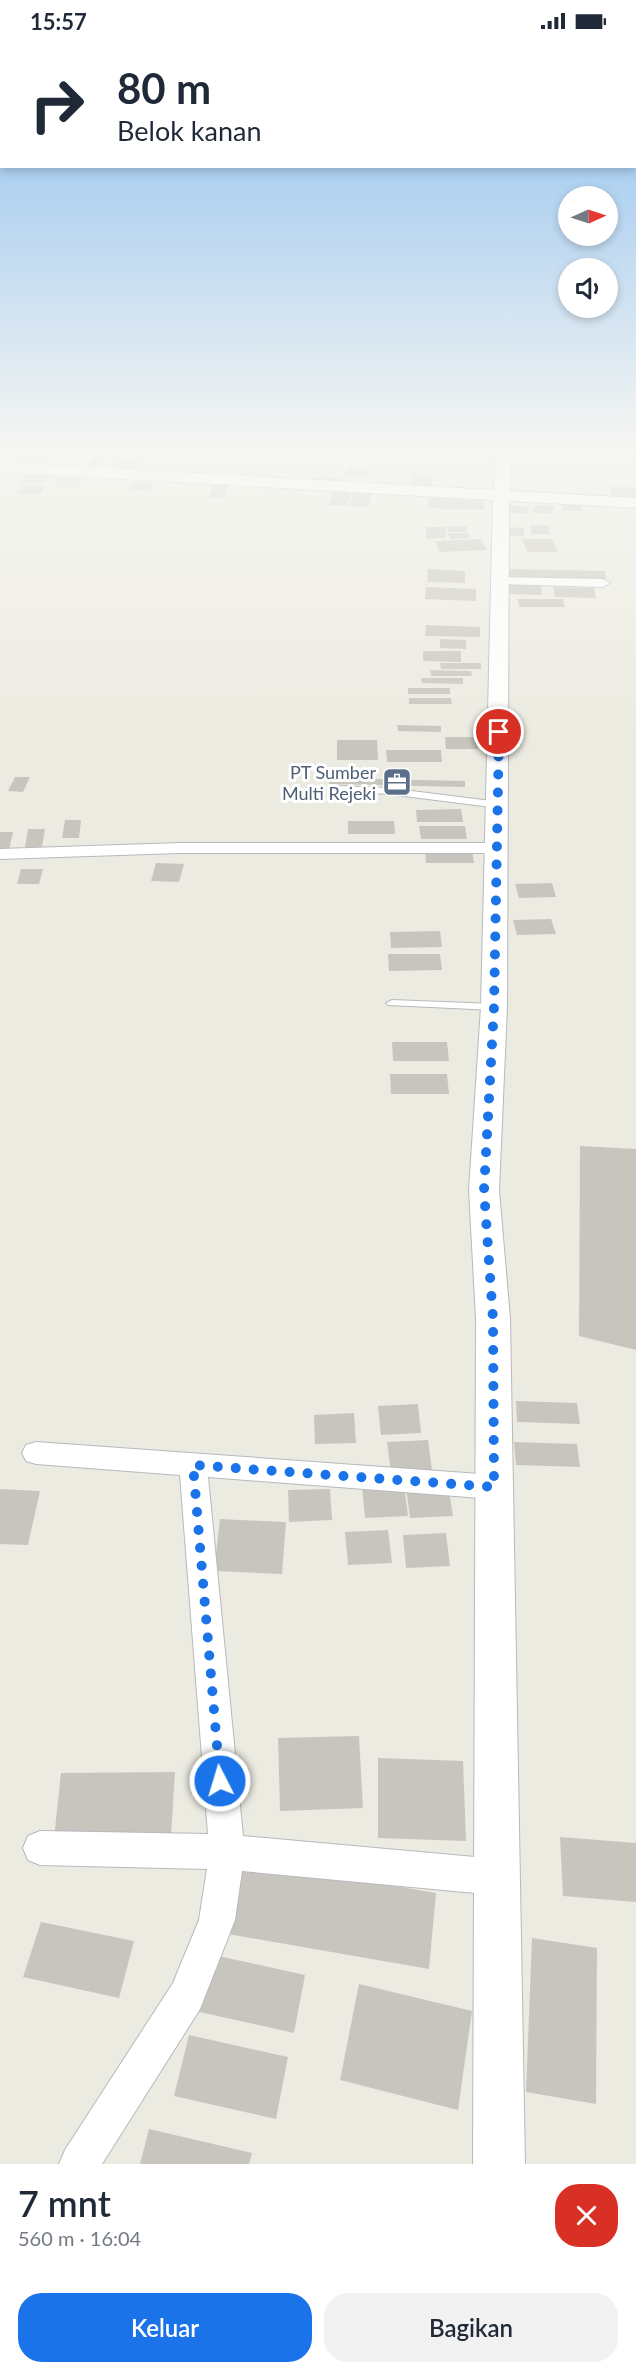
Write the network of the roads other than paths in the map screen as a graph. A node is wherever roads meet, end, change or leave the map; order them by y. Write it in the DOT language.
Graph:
graph roads {
  1 [pos="501,544"];
  2 [pos="501,581"];
  3 [pos="603,583"];
  4 [pos="336,789"];
  5 [pos="498,805"];
  6 [pos="498,848"];
  7 [pos="0,854"];
  8 [pos="392,1003"];
  9 [pos="494,1007"];
  10 [pos="36,1453"];
  11 [pos="193,1465"];
  12 [pos="494,1487"];
  13 [pos="40,1848"];
  14 [pos="227,1852"];
  15 [pos="497,1877"];
  16 [pos="79,2164"];
  17 [pos="499,2164"];
  1 -- 2 [label="street"];
  2 -- 3 [label="street"];
  2 -- 5 [label="street"];
  4 -- 5 [label="lane"];
  5 -- 6 [label="street"];
  6 -- 7 [label="street"];
  6 -- 9 [label="street"];
  8 -- 9 [label="lane"];
  9 -- 12 [label="street"];
  10 -- 11 [label="street"];
  11 -- 12 [label="street"];
  11 -- 14 [label="street"];
  12 -- 15 [label="street"];
  13 -- 14 [label="street"];
  14 -- 15 [label="street"];
  14 -- 16 [label="street"];
  15 -- 17 [label="street"];
}
